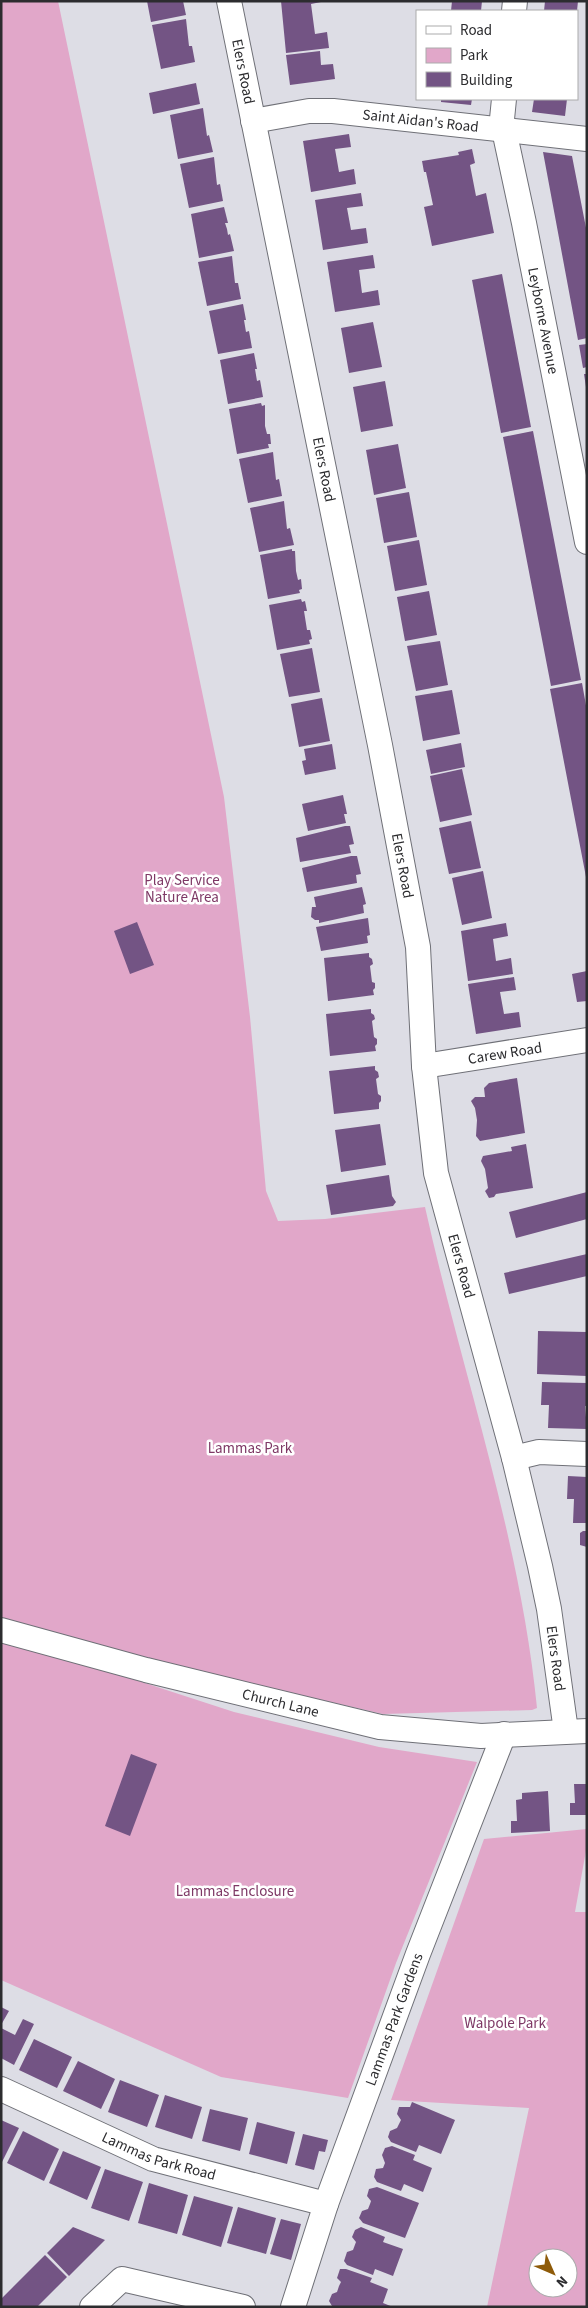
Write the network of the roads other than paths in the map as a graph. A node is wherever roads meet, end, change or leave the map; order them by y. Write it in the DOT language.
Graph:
graph roads {
  1 [pos="229,1"];
  2 [pos="504,100"];
  3 [pos="254,121"];
  4 [pos="504,130"];
  5 [pos="587,139"];
  6 [pos="587,542"];
  7 [pos="587,1040"];
  8 [pos="424,1066"];
  9 [pos="587,1454"];
  10 [pos="514,1458"];
  11 [pos="1,1630"];
  12 [pos="576,1731"];
  13 [pos="504,1734"];
  14 [pos="1,2089"];
  15 [pos="326,2204"];
  16 [pos="92,2307"];
  17 [pos="243,2307"];
  18 [pos="293,2307"];
  1 -- 3 [label="street, Elers Road"];
  2 -- 4 [label="street, Leyborne Avenue"];
  3 -- 4 [label="street, Saint Aidan's Road"];
  3 -- 8 [label="street, Elers Road"];
  4 -- 5 [label="street, Saint Aidan's Road"];
  4 -- 6 [label="street, Leyborne Avenue"];
  7 -- 8 [label="street, Carew Road"];
  8 -- 10 [label="street, Elers Road"];
  9 -- 10 [label="street"];
  10 -- 12 [label="street, Elers Road"];
  11 -- 13 [label="street, Church Lane"];
  12 -- 13 [label="street, Church Lane"];
  13 -- 15 [label="street, Lammas Park Gardens"];
  14 -- 15 [label="street, Lammas Park Road"];
  15 -- 18 [label="street, Lammas Park Gardens"];
  16 -- 17 [label="street"];
}
